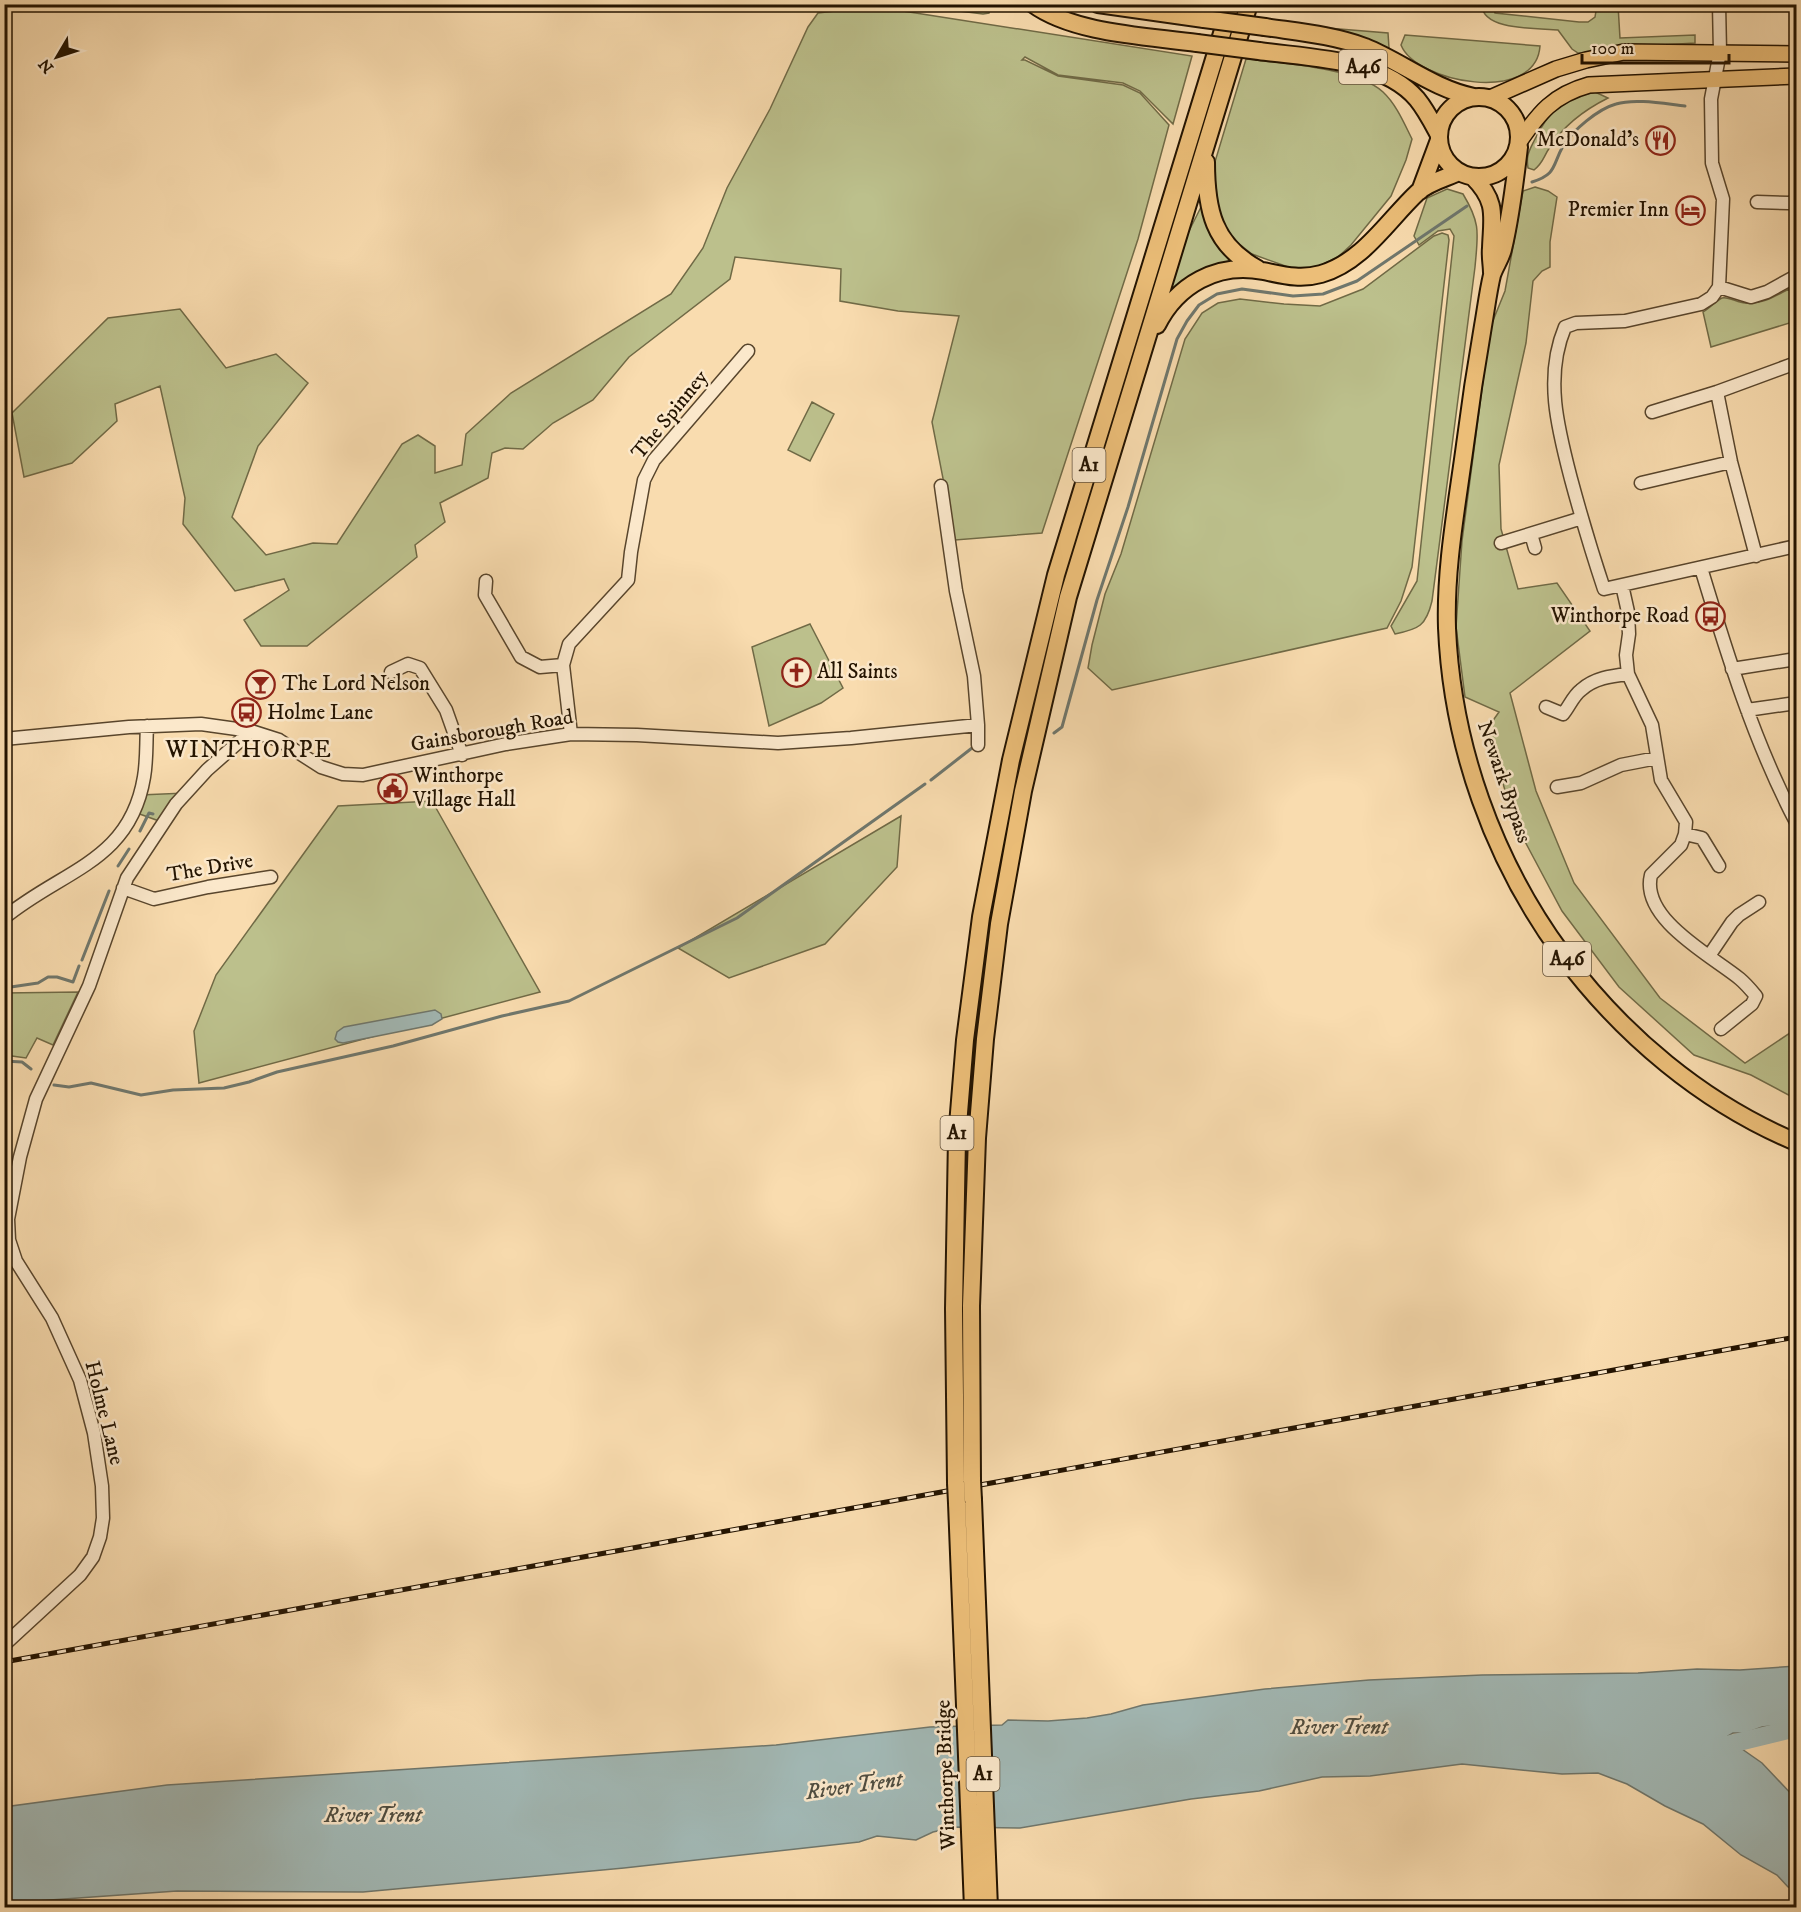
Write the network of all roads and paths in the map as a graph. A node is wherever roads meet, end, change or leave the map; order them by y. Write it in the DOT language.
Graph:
graph roads {
  1 [pos="1098,4"];
  2 [pos="1224,4"];
  3 [pos="1231,4"];
  4 [pos="1249,4"];
  5 [pos="1719,4"];
  6 [pos="1033,5"];
  7 [pos="1223,32"];
  8 [pos="1720,52"];
  9 [pos="1797,54"];
  10 [pos="1797,76"];
  11 [pos="1713,81"];
  12 [pos="1482,98"];
  13 [pos="1439,137"];
  14 [pos="1519,145"];
  15 [pos="1206,146"];
  16 [pos="1466,175"];
  17 [pos="1420,191"];
  18 [pos="1797,201"];
  19 [pos="1757,202"];
  20 [pos="1263,271"];
  21 [pos="1492,273"];
  22 [pos="1797,276"];
  23 [pos="1719,287"];
  24 [pos="748,351"];
  25 [pos="1797,363"];
  26 [pos="1137,367"];
  27 [pos="1717,392"];
  28 [pos="1652,412"];
  29 [pos="1731,462"];
  30 [pos="1641,483"];
  31 [pos="941,486"];
  32 [pos="1582,518"];
  33 [pos="1531,534"];
  34 [pos="1501,543"];
  35 [pos="1797,546"];
  36 [pos="1535,548"];
  37 [pos="1756,556"];
  38 [pos="1701,568"];
  39 [pos="486,581"];
  40 [pos="1622,585"];
  41 [pos="1797,659"];
  42 [pos="563,665"];
  43 [pos="1732,669"];
  44 [pos="391,672"];
  45 [pos="1628,674"];
  46 [pos="1797,703"];
  47 [pos="1546,707"];
  48 [pos="1747,710"];
  49 [pos="978,725"];
  50 [pos="147,726"];
  51 [pos="251,731"];
  52 [pos="572,734"];
  53 [pos="4,739"];
  54 [pos="978,745"];
  55 [pos="462,755"];
  56 [pos="1657,758"];
  57 [pos="1557,787"];
  58 [pos="1797,822"];
  59 [pos="1685,834"];
  60 [pos="1719,866"];
  61 [pos="271,877"];
  62 [pos="123,888"];
  63 [pos="1759,902"];
  64 [pos="4,918"];
  65 [pos="1709,956"];
  66 [pos="1721,1029"];
  67 [pos="1797,1142"];
  68 [pos="964,1482"];
  69 [pos="970,1641"];
  70 [pos="4,1645"];
  71 [pos="973,1908"];
  72 [pos="989,1908"];
  1 -- 12 [label="highway, A46, bridge"];
  2 -- 7 [label="highway"];
  3 -- 7 [label="highway, A1"];
  4 -- 15 [label="highway, A1"];
  5 -- 8 [label="street"];
  6 -- 13 [label="highway, A46, bridge"];
  7 -- 68 [label="highway, A1"];
  8 -- 9 [label="main road"];
  8 -- 11 [label="street"];
  8 -- 12 [label="main road"];
  10 -- 11 [label="main road"];
  11 -- 14 [label="main road"];
  11 -- 23 [label="street"];
  12 -- 13 [label="highway"];
  12 -- 14 [label="highway"];
  13 -- 16 [label="highway"];
  13 -- 17 [label="highway"];
  14 -- 16 [label="highway"];
  14 -- 21 [label="highway, Newark Bypass / A46"];
  15 -- 20 [label="highway"];
  15 -- 26 [label="highway, A1"];
  16 -- 17 [label="highway"];
  16 -- 21 [label="highway, Newark Bypass / A46"];
  17 -- 20 [label="highway"];
  18 -- 19 [label="street"];
  20 -- 26 [label="highway"];
  21 -- 67 [label="highway, Newark Bypass / A46"];
  22 -- 23 [label="street"];
  23 -- 32 [label="street"];
  24 -- 42 [label="street, The Spinney"];
  25 -- 27 [label="street"];
  26 -- 68 [label="highway, A1"];
  27 -- 28 [label="street"];
  27 -- 29 [label="street"];
  29 -- 30 [label="street"];
  29 -- 37 [label="street"];
  31 -- 49 [label="street"];
  32 -- 33 [label="street"];
  32 -- 40 [label="street"];
  33 -- 34 [label="street"];
  33 -- 36 [label="street"];
  35 -- 37 [label="street"];
  37 -- 38 [label="street"];
  38 -- 40 [label="street"];
  38 -- 43 [label="street"];
  39 -- 42 [label="street"];
  40 -- 45 [label="street"];
  41 -- 43 [label="street"];
  42 -- 52 [label="street"];
  43 -- 48 [label="street"];
  44 -- 55 [label="street"];
  45 -- 47 [label="street"];
  45 -- 56 [label="street"];
  46 -- 48 [label="street"];
  48 -- 58 [label="street"];
  49 -- 52 [label="street, Gainsborough Road"];
  49 -- 54 [label="street"];
  50 -- 51 [label="street, Gainsborough Road"];
  50 -- 53 [label="street, Gainsborough Road"];
  50 -- 64 [label="street"];
  51 -- 55 [label="street, Gainsborough Road"];
  51 -- 62 [label="street, Holme Lane"];
  52 -- 55 [label="street, Gainsborough Road"];
  56 -- 57 [label="street"];
  56 -- 59 [label="street"];
  59 -- 60 [label="street"];
  59 -- 65 [label="street"];
  61 -- 62 [label="street, The Drive"];
  62 -- 70 [label="street, Holme Lane"];
  63 -- 65 [label="street"];
  65 -- 66 [label="street"];
  68 -- 69 [label="highway, A1, bridge"];
  69 -- 71 [label="highway, Winthorpe Bridge / A1"];
  69 -- 72 [label="highway, Winthorpe Bridge / A1"];
}
